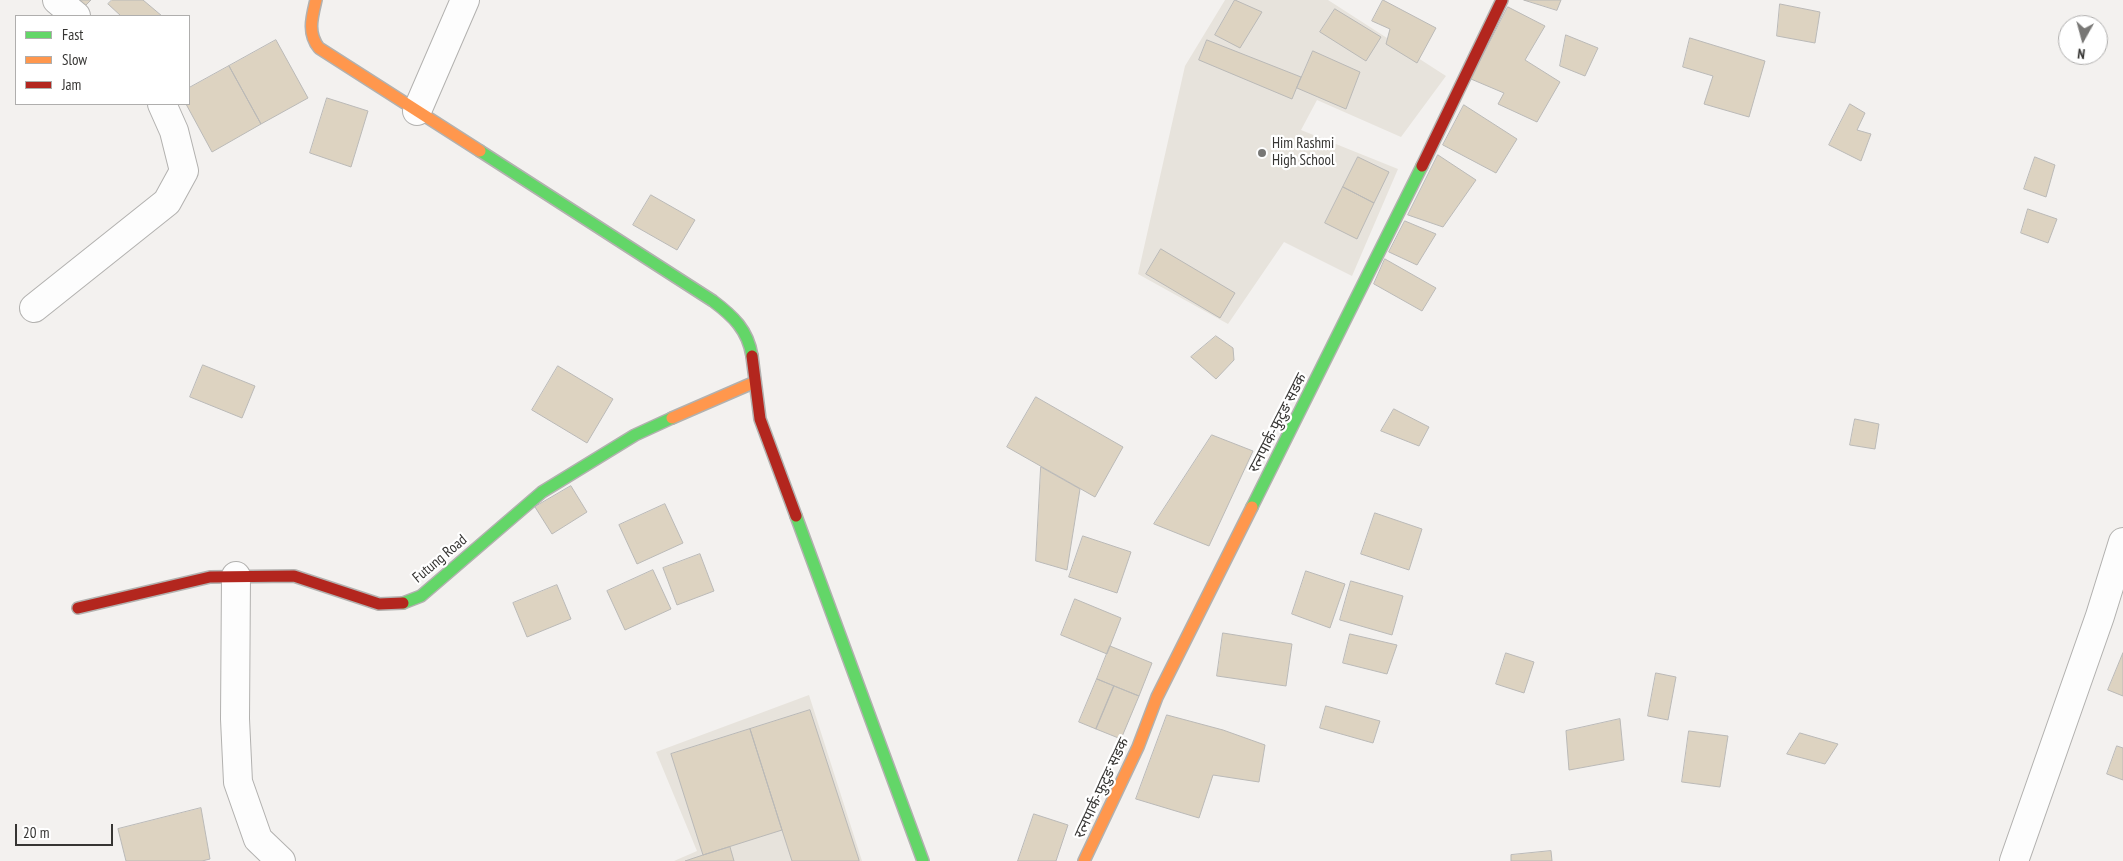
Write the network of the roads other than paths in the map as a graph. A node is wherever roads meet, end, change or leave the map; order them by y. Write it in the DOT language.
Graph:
graph roads {
  1 [pos="57,0"];
  2 [pos="316,0"];
  3 [pos="465,0"];
  4 [pos="1502,0"];
  5 [pos="75,15"];
  6 [pos="162,105"];
  7 [pos="417,111"];
  8 [pos="34,308"];
  9 [pos="754,382"];
  10 [pos="2123,542"];
  11 [pos="236,576"];
  12 [pos="78,608"];
  13 [pos="281,861"];
  14 [pos="923,861"];
  15 [pos="1084,861"];
  16 [pos="2014,861"];
  1 -- 5 [label="street"];
  2 -- 7 [label="street"];
  3 -- 7 [label="street"];
  4 -- 15 [label="street, रत्नपार्क-फुटुङ सडक"];
  6 -- 8 [label="street"];
  7 -- 9 [label="street"];
  9 -- 11 [label="street, Futung Road"];
  9 -- 14 [label="street"];
  10 -- 16 [label="street"];
  11 -- 12 [label="street, Futung Road"];
  11 -- 13 [label="street"];
}
